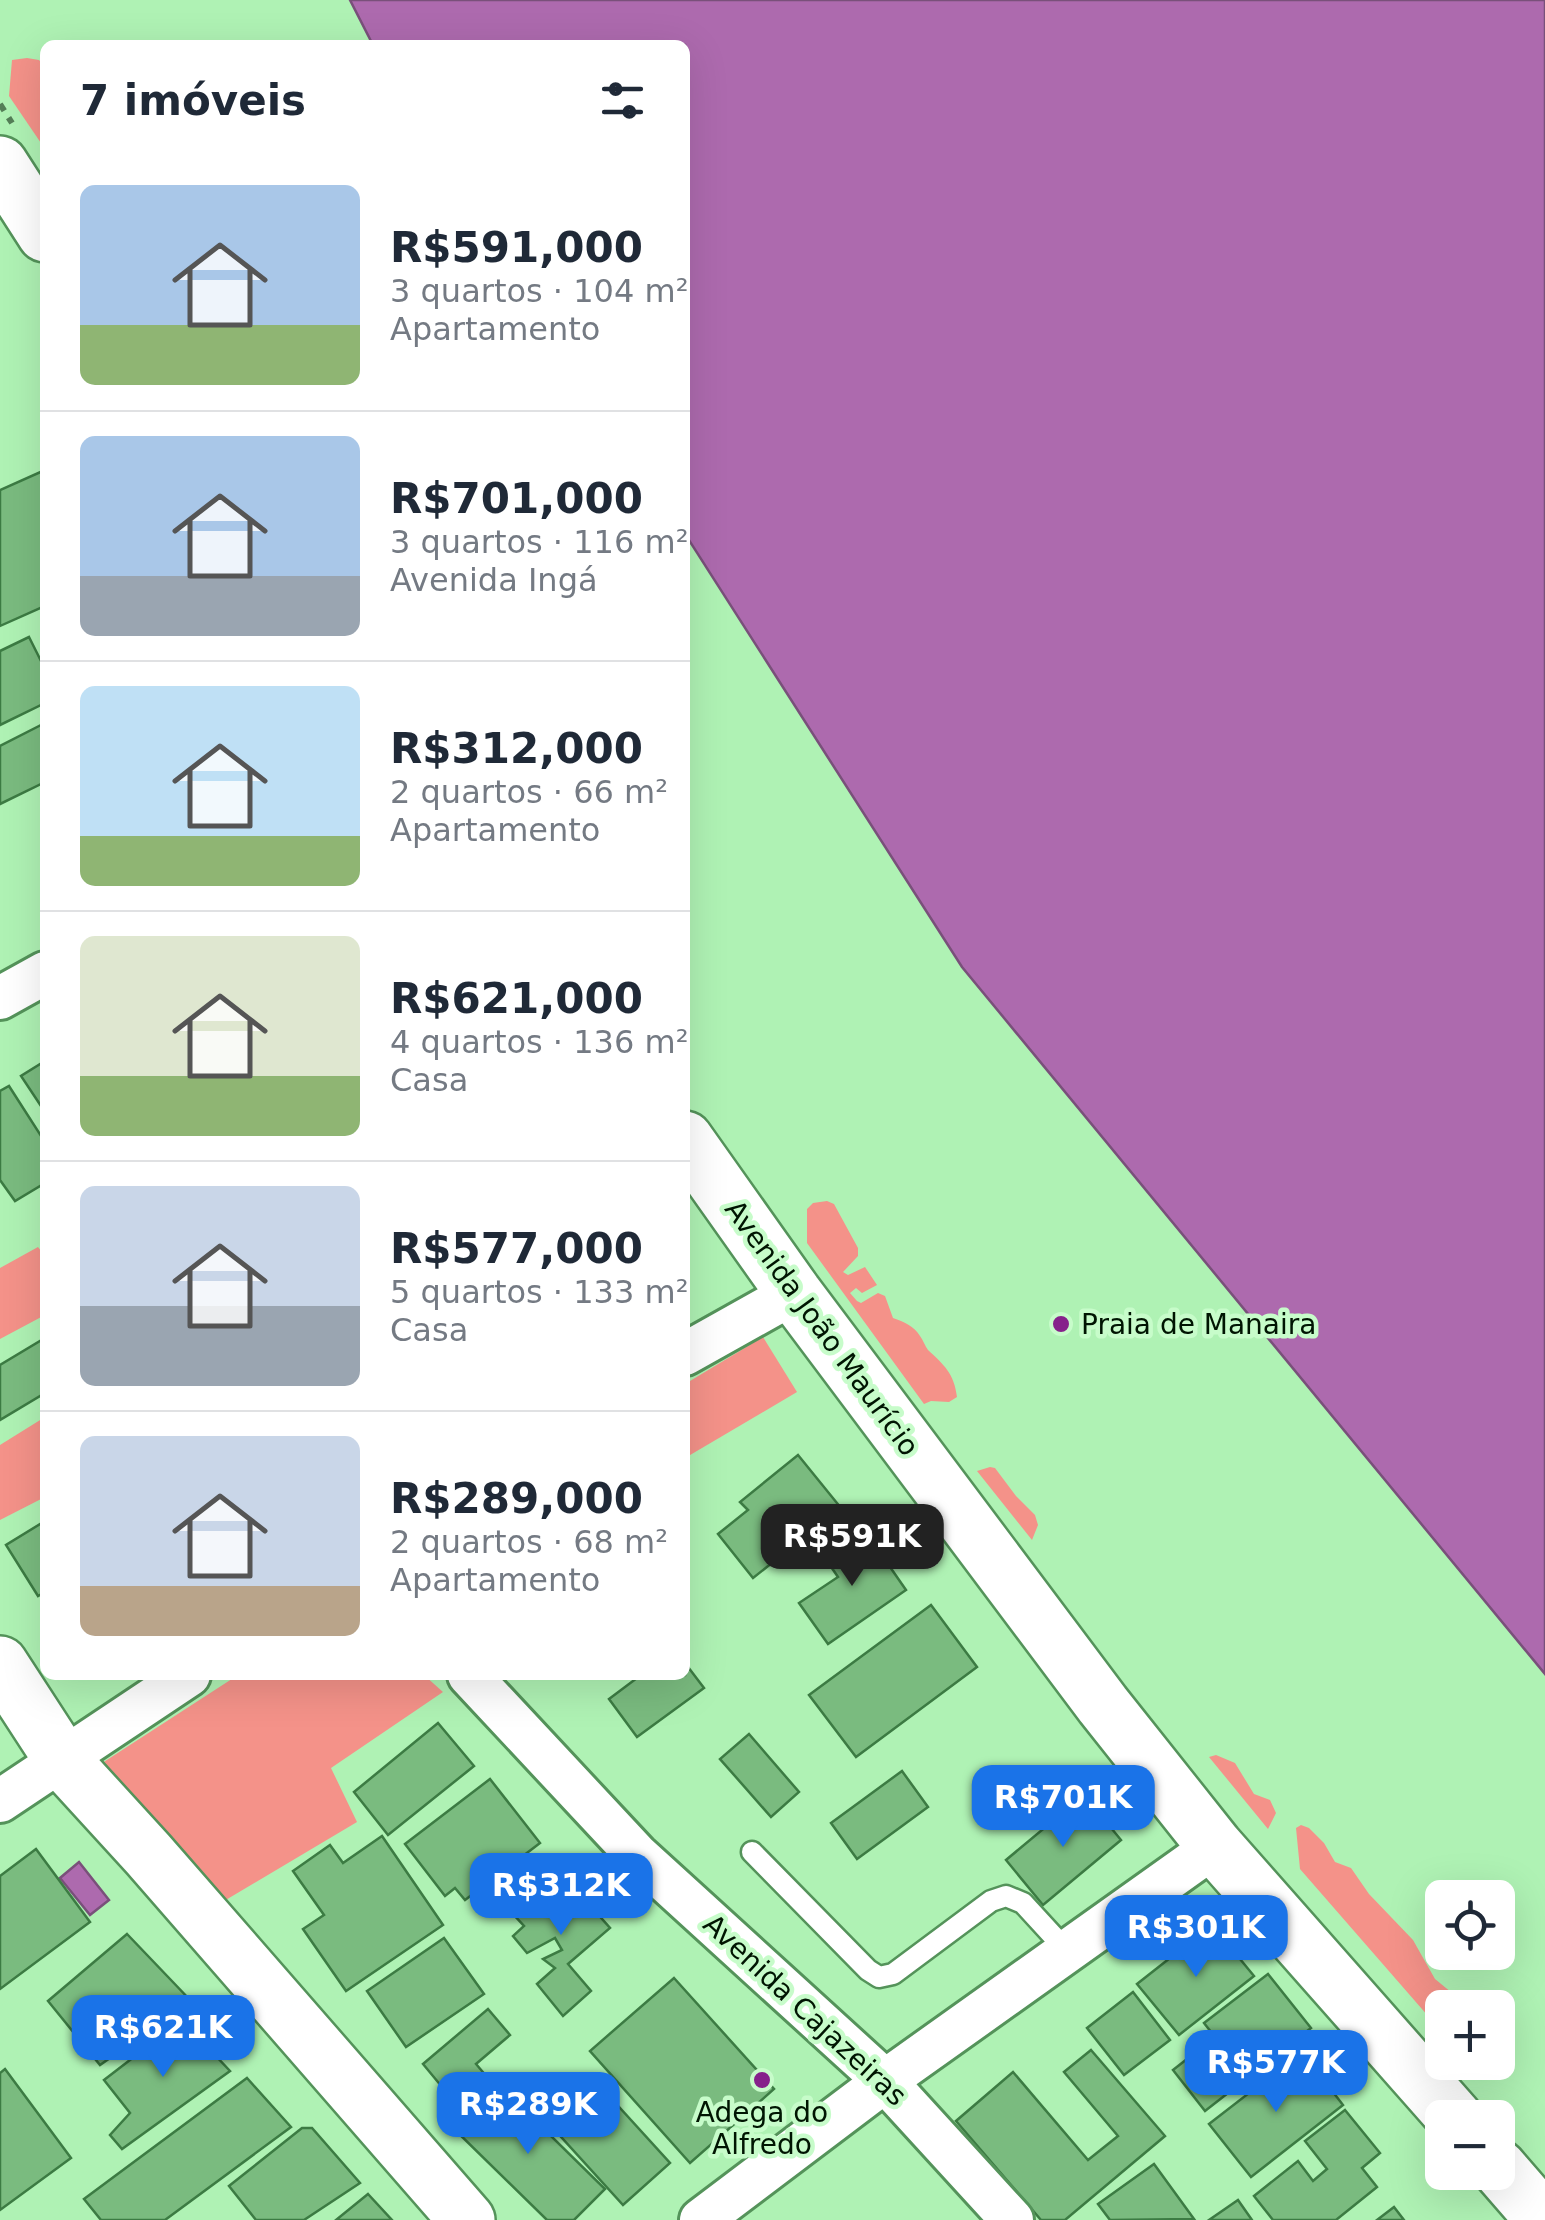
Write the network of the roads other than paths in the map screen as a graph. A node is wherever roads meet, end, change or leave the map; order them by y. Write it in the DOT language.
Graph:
graph roads {
  1 [pos="0,164"];
  2 [pos="40,226"];
  3 [pos="40,976"];
  4 [pos="0,998"];
  5 [pos="690,1146"];
  6 [pos="794,1293"];
  7 [pos="690,1351"];
  8 [pos="0,1664"];
  9 [pos="182,1680"];
  10 [pos="474,1680"];
  11 [pos="63,1761"];
  12 [pos="0,1801"];
  13 [pos="1215,1846"];
  14 [pos="752,1852"];
  15 [pos="1067,1952"];
  16 [pos="886,2081"];
  17 [pos="1438,2100"];
  18 [pos="1515,2187"];
  19 [pos="467,2220"];
  20 [pos="701,2220"];
  21 [pos="1012,2220"];
  22 [pos="1544,2220"];
  1 -- 2 [label="main road"];
  3 -- 4 [label="street"];
  5 -- 6 [label="main road, Avenida João Maurício"];
  6 -- 7 [label="street"];
  6 -- 13 [label="main road, Avenida João Maurício"];
  8 -- 11 [label="main road"];
  9 -- 11 [label="street"];
  10 -- 16 [label="street, Avenida Cajazeiras"];
  11 -- 12 [label="street"];
  11 -- 19 [label="main road"];
  13 -- 15 [label="street"];
  13 -- 17 [label="main road, Avenida João Maurício"];
  14 -- 15 [label="lane"];
  15 -- 16 [label="street"];
  16 -- 20 [label="street"];
  16 -- 21 [label="street, Avenida Cajazeiras"];
  18 -- 22 [label="main road"];
}
